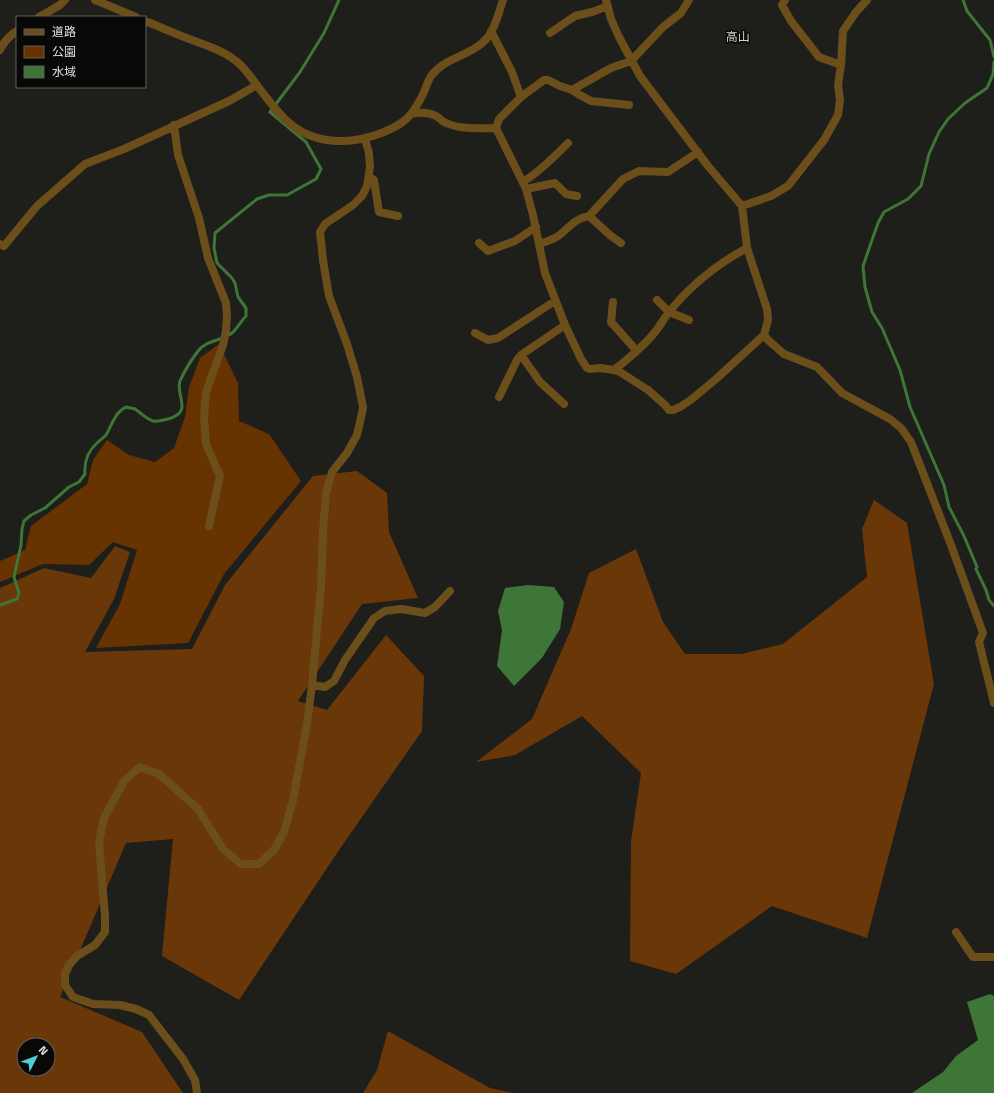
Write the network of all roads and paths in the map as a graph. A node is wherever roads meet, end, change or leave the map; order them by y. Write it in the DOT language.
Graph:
graph roads {
  1 [pos="65,0"];
  2 [pos="95,0"];
  3 [pos="503,0"];
  4 [pos="689,0"];
  5 [pos="785,0"];
  6 [pos="867,0"];
  7 [pos="607,3"];
  8 [pos="41,16"];
  9 [pos="134,16"];
  10 [pos="146,21"];
  11 [pos="491,31"];
  12 [pos="16,32"];
  13 [pos="550,32"];
  14 [pos="0,50"];
  15 [pos="631,60"];
  16 [pos="841,65"];
  17 [pos="257,85"];
  18 [pos="572,90"];
  19 [pos="521,97"];
  20 [pos="629,105"];
  21 [pos="411,114"];
  22 [pos="174,125"];
  23 [pos="496,128"];
  24 [pos="364,139"];
  25 [pos="568,143"];
  26 [pos="698,152"];
  27 [pos="369,177"];
  28 [pos="525,185"];
  29 [pos="577,196"];
  30 [pos="742,206"];
  31 [pos="398,216"];
  32 [pos="589,216"];
  33 [pos="536,227"];
  34 [pos="479,243"];
  35 [pos="621,243"];
  36 [pos="0,244"];
  37 [pos="539,244"];
  38 [pos="747,248"];
  39 [pos="657,300"];
  40 [pos="555,301"];
  41 [pos="613,302"];
  42 [pos="669,312"];
  43 [pos="690,320"];
  44 [pos="565,325"];
  45 [pos="475,333"];
  46 [pos="764,335"];
  47 [pos="635,352"];
  48 [pos="522,355"];
  49 [pos="614,370"];
  50 [pos="499,397"];
  51 [pos="564,404"];
  52 [pos="209,526"];
  53 [pos="450,591"];
  54 [pos="312,685"];
  55 [pos="994,703"];
  56 [pos="956,932"];
  57 [pos="994,957"];
  58 [pos="196,1093"];
  1 -- 8 [label="street"];
  2 -- 9 [label="street"];
  3 -- 11 [label="street"];
  4 -- 15 [label="street"];
  5 -- 16 [label="street"];
  6 -- 16 [label="street"];
  7 -- 13 [label="street"];
  7 -- 15 [label="street"];
  10 -- 17 [label="street"];
  11 -- 19 [label="street"];
  11 -- 21 [label="street"];
  12 -- 14 [label="street"];
  15 -- 18 [label="street"];
  15 -- 26 [label="street"];
  16 -- 30 [label="street"];
  17 -- 22 [label="street"];
  17 -- 24 [label="street"];
  18 -- 19 [label="street"];
  18 -- 20 [label="street"];
  19 -- 23 [label="street"];
  21 -- 23 [label="street"];
  21 -- 24 [label="street"];
  22 -- 36 [label="street"];
  22 -- 52 [label="street"];
  23 -- 28 [label="street"];
  24 -- 27 [label="street"];
  25 -- 28 [label="street"];
  26 -- 30 [label="street"];
  26 -- 32 [label="street"];
  27 -- 31 [label="street"];
  27 -- 54 [label="street"];
  28 -- 29 [label="street"];
  28 -- 33 [label="street"];
  30 -- 38 [label="street"];
  32 -- 35 [label="street"];
  32 -- 37 [label="street"];
  33 -- 34 [label="street"];
  33 -- 37 [label="street"];
  37 -- 40 [label="street"];
  38 -- 42 [label="street"];
  38 -- 46 [label="street"];
  39 -- 42 [label="street"];
  40 -- 44 [label="street"];
  40 -- 45 [label="street"];
  41 -- 47 [label="street"];
  42 -- 43 [label="street"];
  42 -- 47 [label="street"];
  44 -- 48 [label="street"];
  44 -- 49 [label="street"];
  46 -- 49 [label="street"];
  46 -- 55 [label="street"];
  47 -- 49 [label="street"];
  48 -- 50 [label="street"];
  48 -- 51 [label="street"];
  53 -- 54 [label="street"];
  54 -- 58 [label="street"];
  56 -- 57 [label="street"];
}
